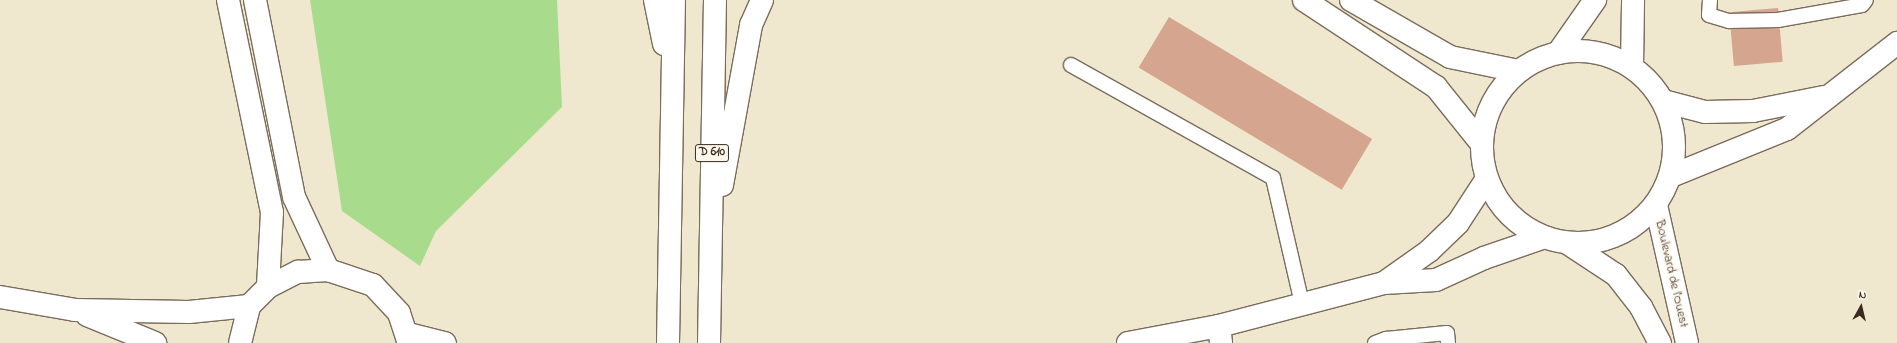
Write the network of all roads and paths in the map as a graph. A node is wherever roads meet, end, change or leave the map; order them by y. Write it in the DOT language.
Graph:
graph roads {
  1 [pos="228,0"];
  2 [pos="256,0"];
  3 [pos="655,0"];
  4 [pos="674,0"];
  5 [pos="715,0"];
  6 [pos="762,0"];
  7 [pos="1304,0"];
  8 [pos="1351,0"];
  9 [pos="1595,0"];
  10 [pos="1633,0"];
  11 [pos="1710,0"];
  12 [pos="1866,0"];
  13 [pos="1897,43"];
  14 [pos="1558,53"];
  15 [pos="1071,64"];
  16 [pos="1632,67"];
  17 [pos="1518,71"];
  18 [pos="672,86"];
  19 [pos="1831,95"];
  20 [pos="1663,102"];
  21 [pos="1481,143"];
  22 [pos="1671,176"];
  23 [pos="1486,180"];
  24 [pos="1656,205"];
  25 [pos="1542,238"];
  26 [pos="1569,244"];
  27 [pos="710,249"];
  28 [pos="328,270"];
  29 [pos="1384,283"];
  30 [pos="268,287"];
  31 [pos="0,297"];
  32 [pos="1302,304"];
  33 [pos="249,306"];
  34 [pos="75,310"];
  35 [pos="1220,335"];
  36 [pos="408,339"];
  37 [pos="155,343"];
  38 [pos="240,343"];
  39 [pos="445,343"];
  40 [pos="668,343"];
  41 [pos="709,343"];
  42 [pos="1128,343"];
  43 [pos="1375,343"];
  44 [pos="1448,343"];
  45 [pos="1660,343"];
  46 [pos="1687,343"];
  1 -- 30 [label="main road"];
  2 -- 28 [label="main road"];
  3 -- 18 [label="main road"];
  4 -- 18 [label="main road"];
  5 -- 27 [label="main road, D 610"];
  6 -- 27 [label="main road"];
  7 -- 21 [label="main road"];
  8 -- 17 [label="main road"];
  9 -- 14 [label="main road"];
  10 -- 16 [label="main road"];
  11 -- 12 [label="lane"];
  13 -- 19 [label="main road"];
  14 -- 16 [label="main road"];
  14 -- 17 [label="main road"];
  15 -- 32 [label="lane"];
  16 -- 20 [label="main road"];
  17 -- 21 [label="main road"];
  18 -- 40 [label="main road"];
  19 -- 20 [label="main road"];
  19 -- 22 [label="main road"];
  20 -- 22 [label="main road"];
  21 -- 23 [label="main road"];
  22 -- 24 [label="main road"];
  23 -- 25 [label="main road"];
  23 -- 29 [label="main road"];
  24 -- 26 [label="main road"];
  24 -- 46 [label="main road, Boulevard de l'Ouest"];
  25 -- 26 [label="main road"];
  25 -- 29 [label="main road"];
  26 -- 45 [label="main road"];
  27 -- 41 [label="main road, D 610"];
  28 -- 30 [label="main road"];
  28 -- 36 [label="main road"];
  29 -- 32 [label="main road"];
  30 -- 33 [label="main road"];
  31 -- 34 [label="main road"];
  32 -- 35 [label="main road"];
  33 -- 34 [label="main road"];
  33 -- 38 [label="main road"];
  34 -- 37 [label="main road"];
  35 -- 42 [label="main road"];
  36 -- 39 [label="main road"];
  43 -- 44 [label="lane"];
}
